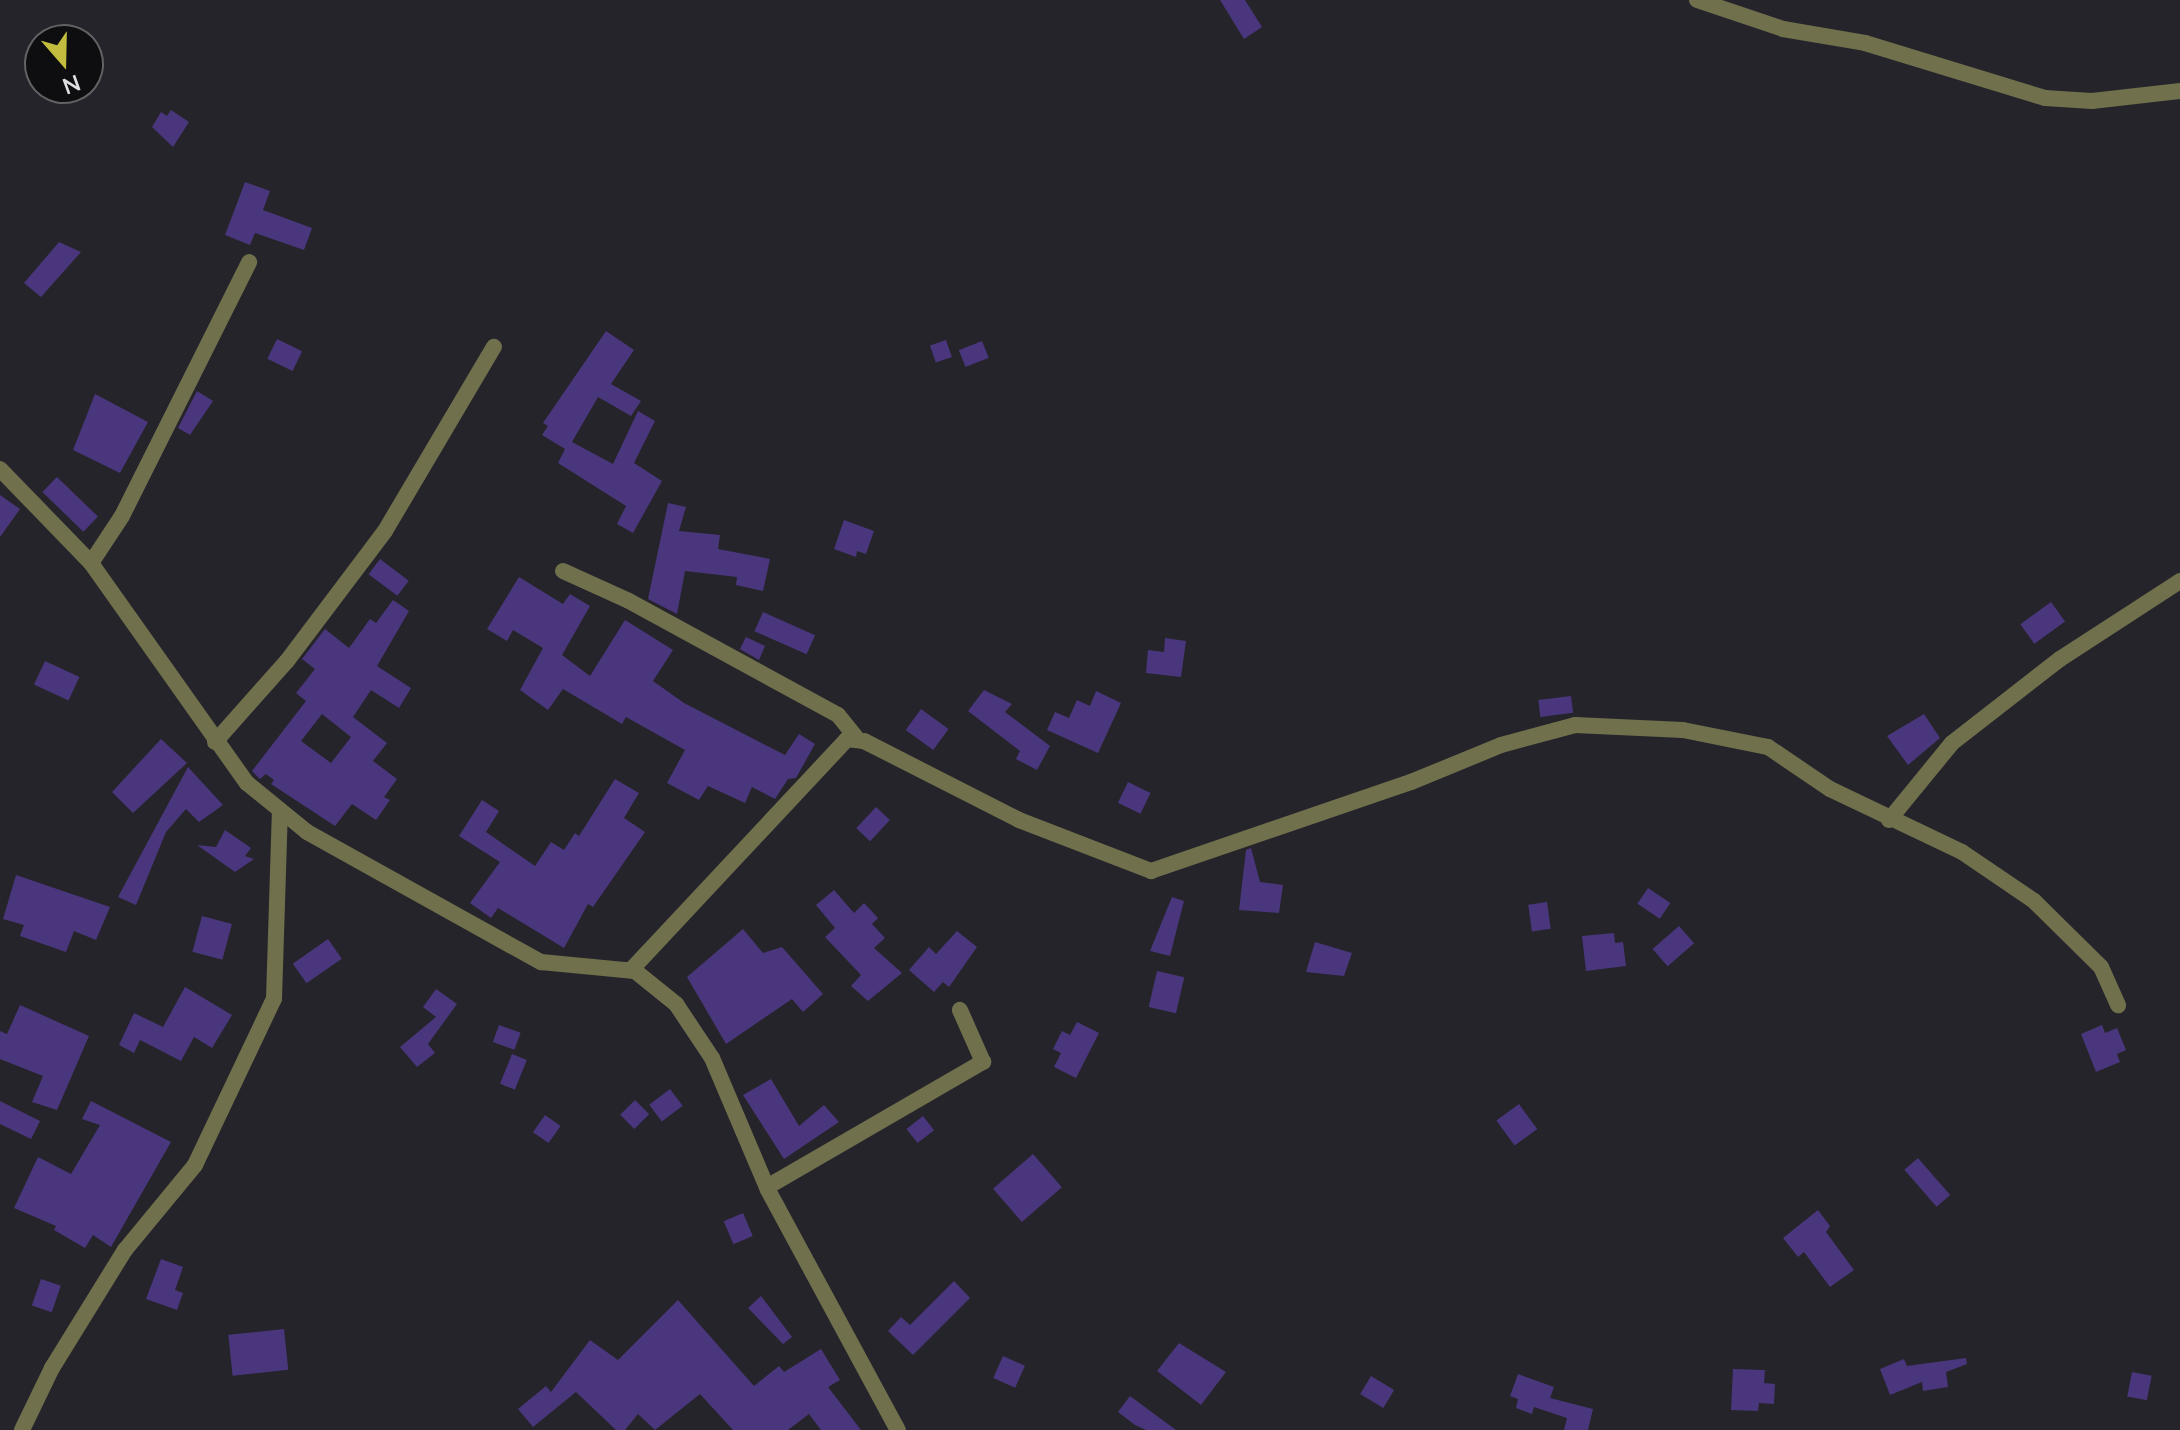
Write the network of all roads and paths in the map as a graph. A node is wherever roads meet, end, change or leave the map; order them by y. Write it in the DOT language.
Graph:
graph roads {
  1 [pos="1697,0"];
  2 [pos="2180,91"];
  3 [pos="249,262"];
  4 [pos="494,347"];
  5 [pos="0,469"];
  6 [pos="91,563"];
  7 [pos="563,571"];
  8 [pos="2180,581"];
  9 [pos="856,737"];
  10 [pos="215,742"];
  11 [pos="280,810"];
  12 [pos="1889,820"];
  13 [pos="631,970"];
  14 [pos="2118,1005"];
  15 [pos="960,1010"];
  16 [pos="767,1187"];
  17 [pos="22,1430"];
  18 [pos="898,1430"];
  1 -- 2 [label="street"];
  3 -- 6 [label="street"];
  4 -- 10 [label="street"];
  5 -- 6 [label="street"];
  6 -- 10 [label="street"];
  7 -- 9 [label="street"];
  8 -- 12 [label="street"];
  9 -- 12 [label="street"];
  9 -- 13 [label="street"];
  10 -- 11 [label="street"];
  11 -- 13 [label="street"];
  11 -- 17 [label="street"];
  12 -- 14 [label="street"];
  13 -- 16 [label="street"];
  15 -- 16 [label="street"];
  16 -- 18 [label="street"];
}
